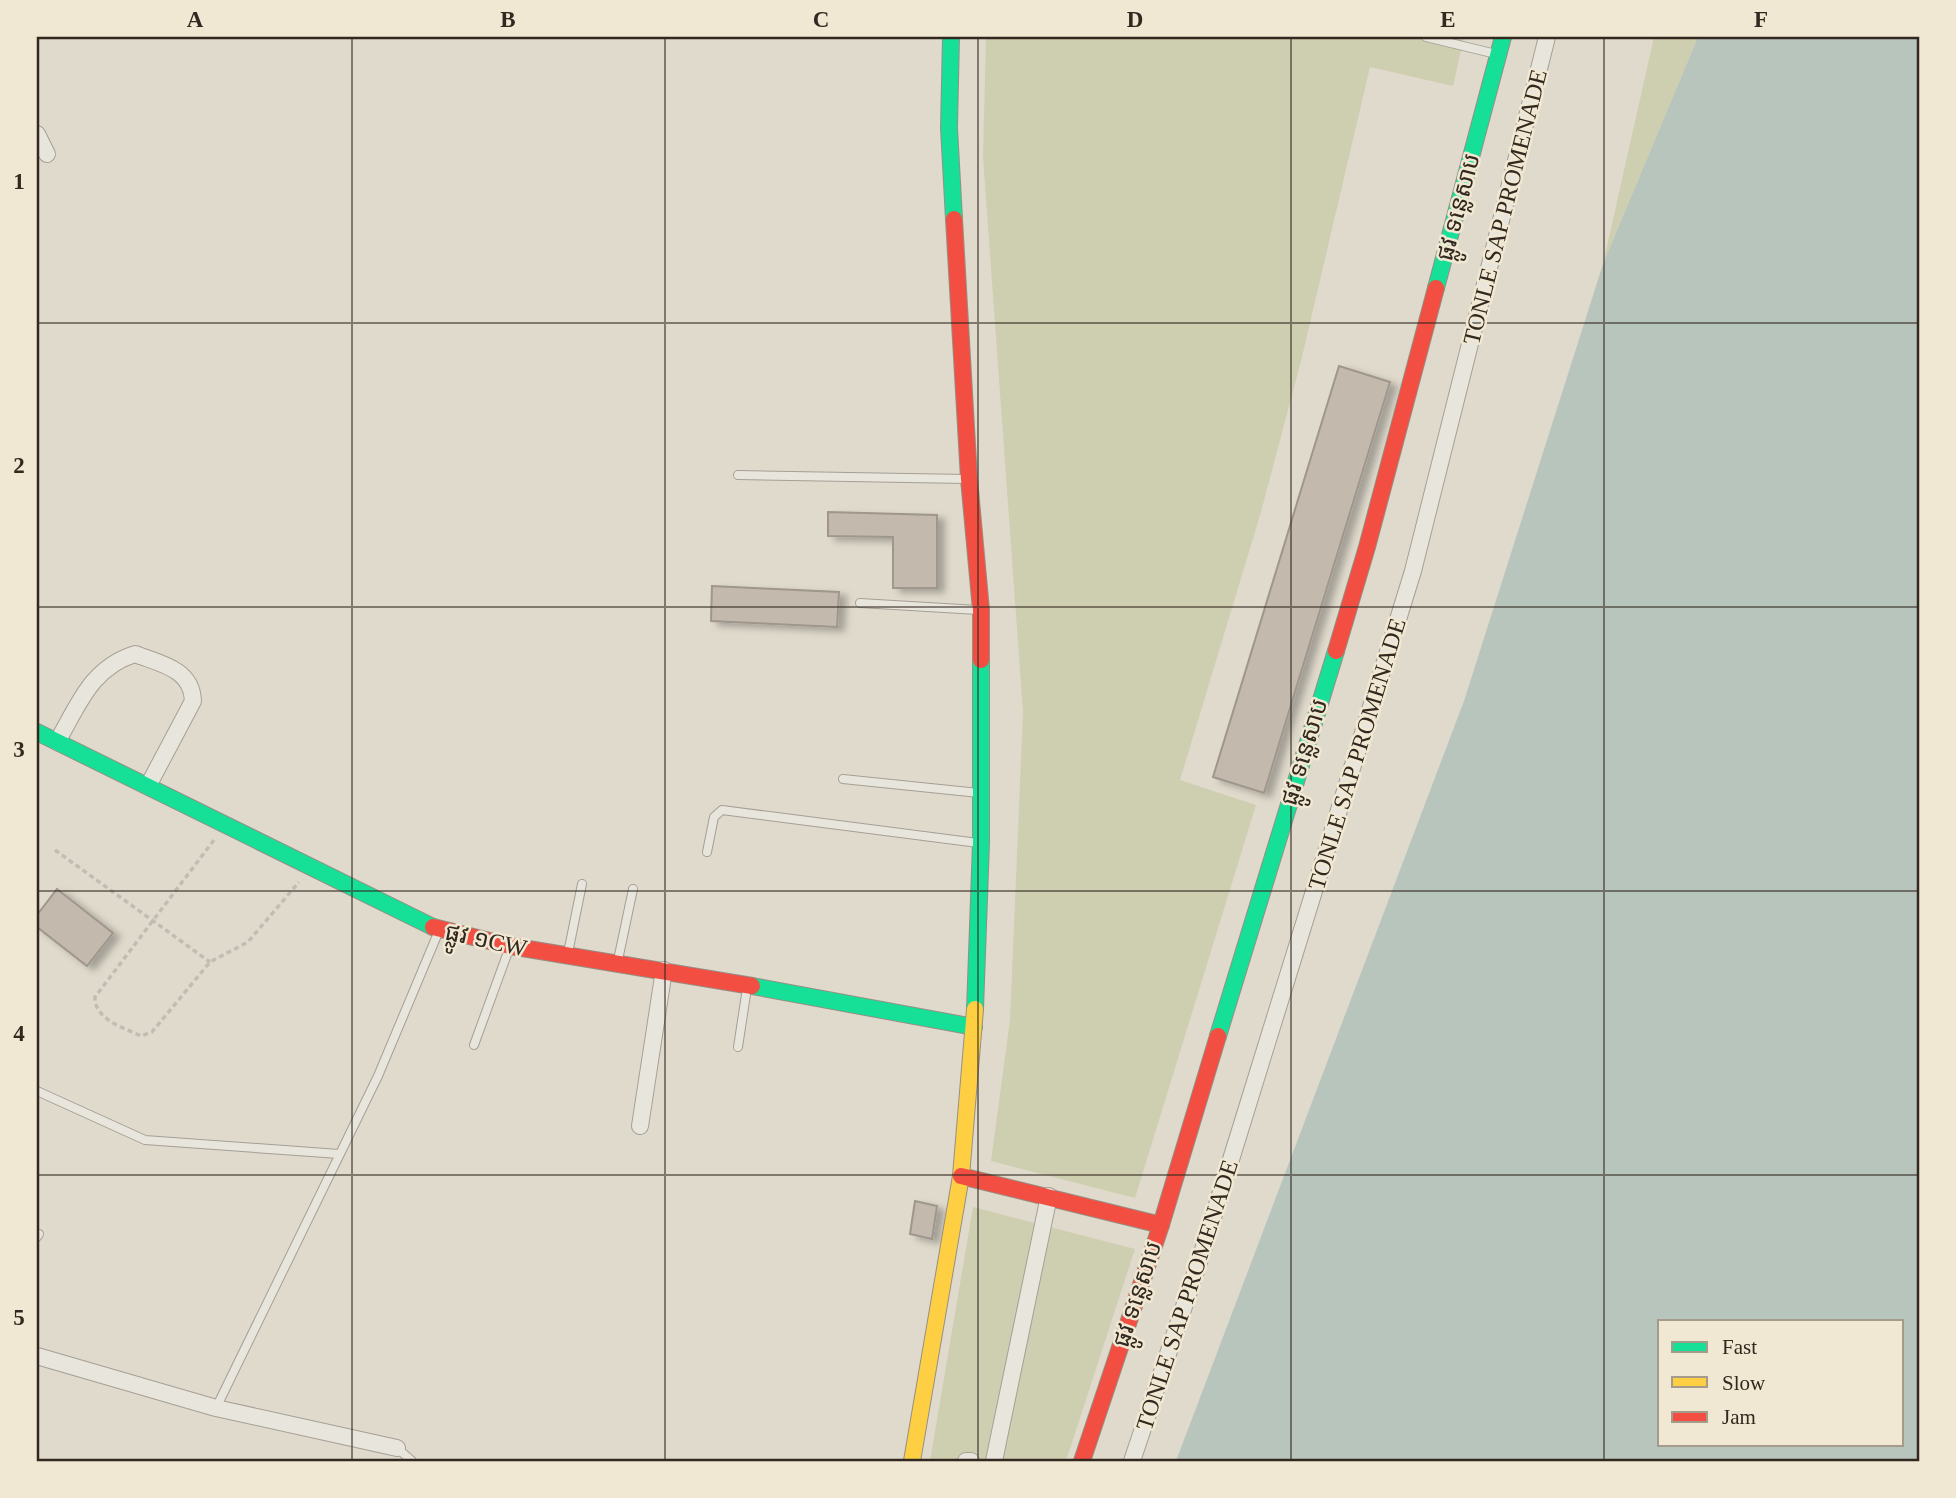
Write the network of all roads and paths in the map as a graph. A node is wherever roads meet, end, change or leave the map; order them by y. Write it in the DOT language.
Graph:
graph roads {
  1 [pos="951,37"];
  2 [pos="1426,37"];
  3 [pos="1503,37"];
  4 [pos="1547,37"];
  5 [pos="1499,54"];
  6 [pos="37,134"];
  7 [pos="47,154"];
  8 [pos="738,475"];
  9 [pos="969,479"];
  10 [pos="860,603"];
  11 [pos="981,610"];
  12 [pos="37,732"];
  13 [pos="57,742"];
  14 [pos="843,779"];
  15 [pos="148,786"];
  16 [pos="979,793"];
  17 [pos="226,825"];
  18 [pos="981,844"];
  19 [pos="55,850"];
  20 [pos="707,852"];
  21 [pos="312,867"];
  22 [pos="582,884"];
  23 [pos="633,889"];
  24 [pos="151,920"];
  25 [pos="439,930"];
  26 [pos="510,946"];
  27 [pos="568,956"];
  28 [pos="210,962"];
  29 [pos="617,963"];
  30 [pos="664,970"];
  31 [pos="747,988"];
  32 [pos="974,1027"];
  33 [pos="474,1045"];
  34 [pos="738,1047"];
  35 [pos="38,1094"];
  36 [pos="640,1126"];
  37 [pos="339,1154"];
  38 [pos="961,1175"];
  39 [pos="1049,1196"];
  40 [pos="1161,1225"];
  41 [pos="37,1356"];
  42 [pos="216,1408"];
  43 [pos="397,1448"];
  44 [pos="412,1461"];
  45 [pos="912,1461"];
  46 [pos="966,1461"];
  47 [pos="971,1461"];
  48 [pos="994,1461"];
  49 [pos="1082,1461"];
  50 [pos="1132,1461"];
  1 -- 9 [label="street"];
  2 -- 5 [label="lane"];
  3 -- 5 [label="street, ផ្លូវ ទន្លេសាប"];
  4 -- 50 [label="street, TONLE SAP PROMENADE"];
  5 -- 40 [label="street, ផ្លូវ ទន្លេសាប"];
  6 -- 7 [label="street"];
  8 -- 9 [label="lane"];
  9 -- 11 [label="street"];
  10 -- 11 [label="lane"];
  11 -- 16 [label="street"];
  12 -- 13 [label="street, ផ្លូវ ១CW"];
  13 -- 15 [label="street, ផ្លូវ ១CW"];
  13 -- 15 [label="street"];
  14 -- 16 [label="lane"];
  15 -- 17 [label="street, ផ្លូវ ១CW"];
  16 -- 18 [label="street"];
  17 -- 21 [label="street, ផ្លូវ ១CW"];
  17 -- 24 [label="path"];
  18 -- 20 [label="lane"];
  18 -- 32 [label="street"];
  19 -- 24 [label="path"];
  21 -- 25 [label="street, ផ្លូវ ១CW"];
  21 -- 28 [label="path"];
  22 -- 27 [label="lane"];
  23 -- 29 [label="lane"];
  24 -- 28 [label="path"];
  24 -- 28 [label="path"];
  25 -- 26 [label="street, ផ្លូវ ១CW"];
  25 -- 37 [label="lane"];
  26 -- 27 [label="street, ផ្លូវ ១CW"];
  26 -- 33 [label="lane"];
  27 -- 29 [label="street, ផ្លូវ ១CW"];
  29 -- 30 [label="street, ផ្លូវ ១CW"];
  30 -- 31 [label="street, ផ្លូវ ១CW"];
  30 -- 36 [label="street"];
  31 -- 32 [label="street, ផ្លូវ ១CW"];
  31 -- 34 [label="lane"];
  32 -- 38 [label="street"];
  35 -- 37 [label="lane"];
  37 -- 42 [label="lane"];
  38 -- 39 [label="street"];
  38 -- 45 [label="street"];
  39 -- 40 [label="street"];
  39 -- 48 [label="street"];
  40 -- 49 [label="street, ផ្លូវ ទន្លេសាប"];
  41 -- 42 [label="street"];
  42 -- 43 [label="street"];
  43 -- 44 [label="lane"];
  46 -- 47 [label="street"];
}
